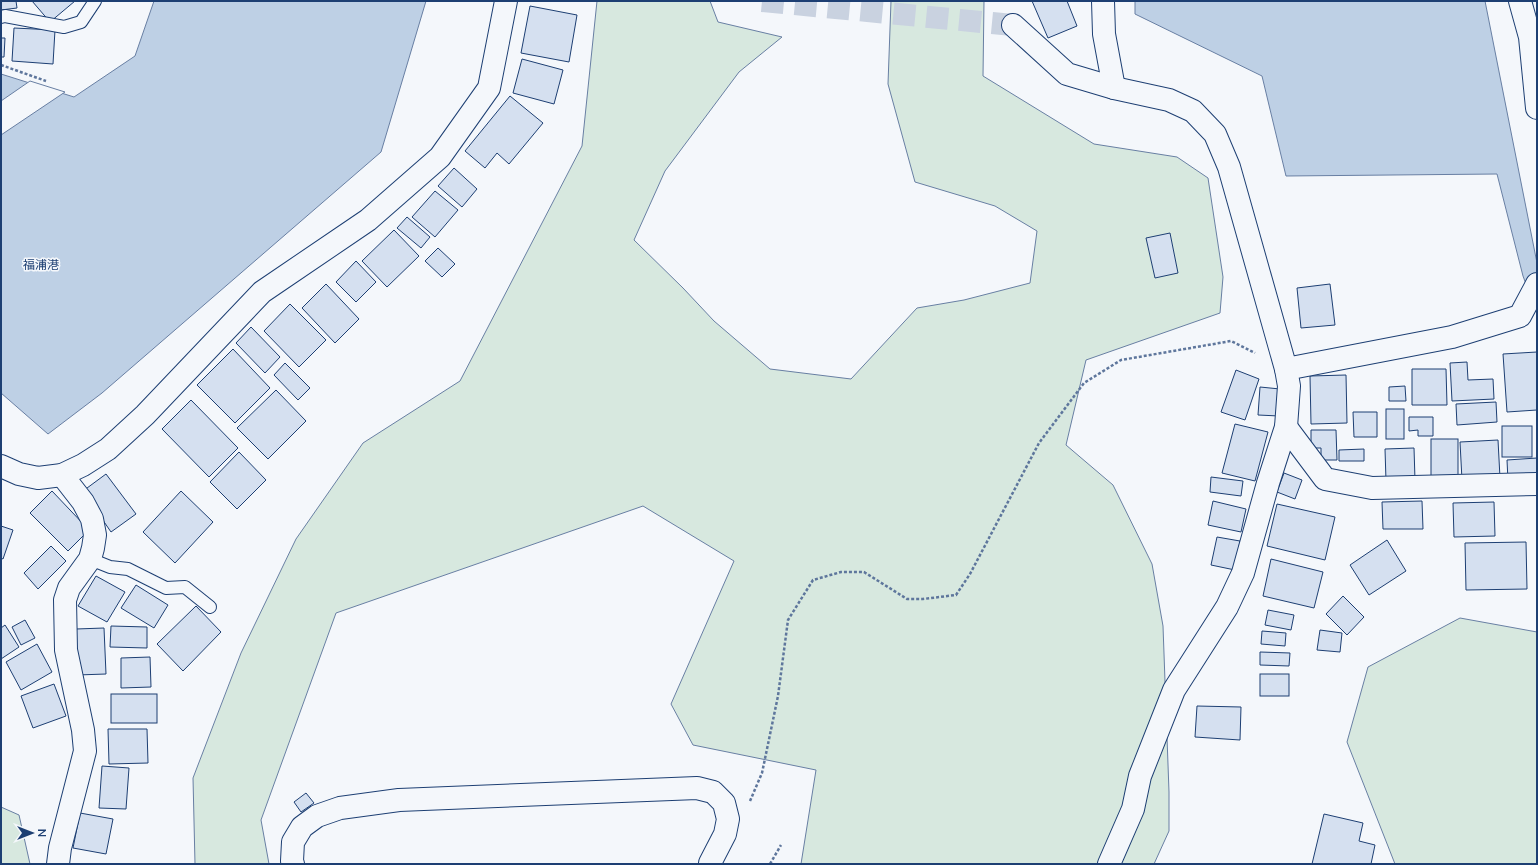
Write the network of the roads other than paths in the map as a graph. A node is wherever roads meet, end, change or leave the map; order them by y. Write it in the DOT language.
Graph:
graph roads {
  1 [pos="96,1"];
  2 [pos="506,1"];
  3 [pos="1103,1"];
  4 [pos="1520,1"];
  5 [pos="1,17"];
  6 [pos="1013,25"];
  7 [pos="1114,88"];
  8 [pos="1537,108"];
  9 [pos="1534,290"];
  10 [pos="1286,369"];
  11 [pos="1286,427"];
  12 [pos="1,466"];
  13 [pos="62,475"];
  14 [pos="1537,484"];
  15 [pos="90,559"];
  16 [pos="210,607"];
  17 [pos="710,863"];
  18 [pos="58,864"];
  19 [pos="293,864"];
  20 [pos="1109,864"];
  1 -- 5 [label="lane"];
  2 -- 13 [label="street"];
  3 -- 7 [label="street"];
  4 -- 8 [label="street"];
  6 -- 7 [label="street"];
  7 -- 10 [label="street"];
  9 -- 10 [label="street"];
  10 -- 11 [label="street"];
  11 -- 14 [label="street"];
  11 -- 20 [label="street"];
  12 -- 13 [label="street"];
  13 -- 15 [label="street"];
  15 -- 16 [label="lane"];
  15 -- 18 [label="street"];
  17 -- 19 [label="street"];
}
